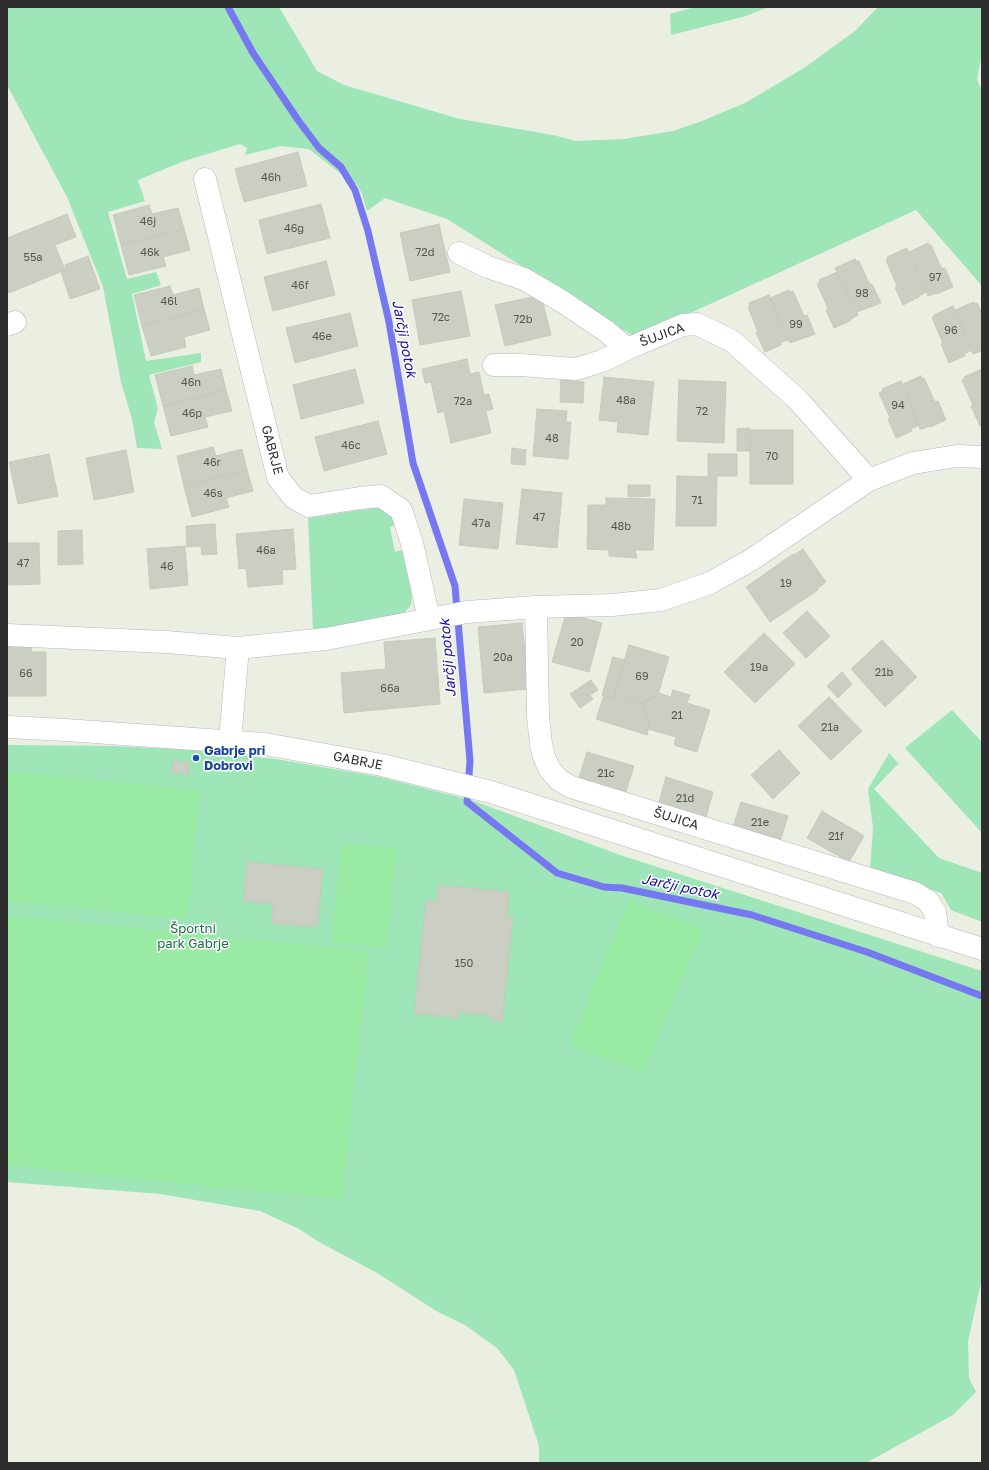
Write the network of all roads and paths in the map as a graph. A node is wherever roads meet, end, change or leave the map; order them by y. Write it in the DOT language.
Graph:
graph roads {
  1 [pos="205,179"];
  2 [pos="459,253"];
  3 [pos="627,348"];
  4 [pos="494,365"];
  5 [pos="982,457"];
  6 [pos="869,480"];
  7 [pos="536,607"];
  8 [pos="429,619"];
  9 [pos="7,635"];
  10 [pos="238,648"];
  11 [pos="7,727"];
  12 [pos="230,741"];
  13 [pos="938,936"];
  14 [pos="982,949"];
  1 -- 8 [label="street, GABRJE"];
  2 -- 3 [label="street"];
  3 -- 4 [label="street, ŠUJICA"];
  3 -- 6 [label="street, ŠUJICA"];
  5 -- 6 [label="street"];
  6 -- 7 [label="street"];
  7 -- 8 [label="street"];
  7 -- 13 [label="street, ŠUJICA"];
  8 -- 10 [label="street"];
  9 -- 10 [label="street"];
  10 -- 12 [label="street"];
  11 -- 12 [label="street, GABRJE"];
  12 -- 13 [label="street, GABRJE"];
  13 -- 14 [label="street"];
}
